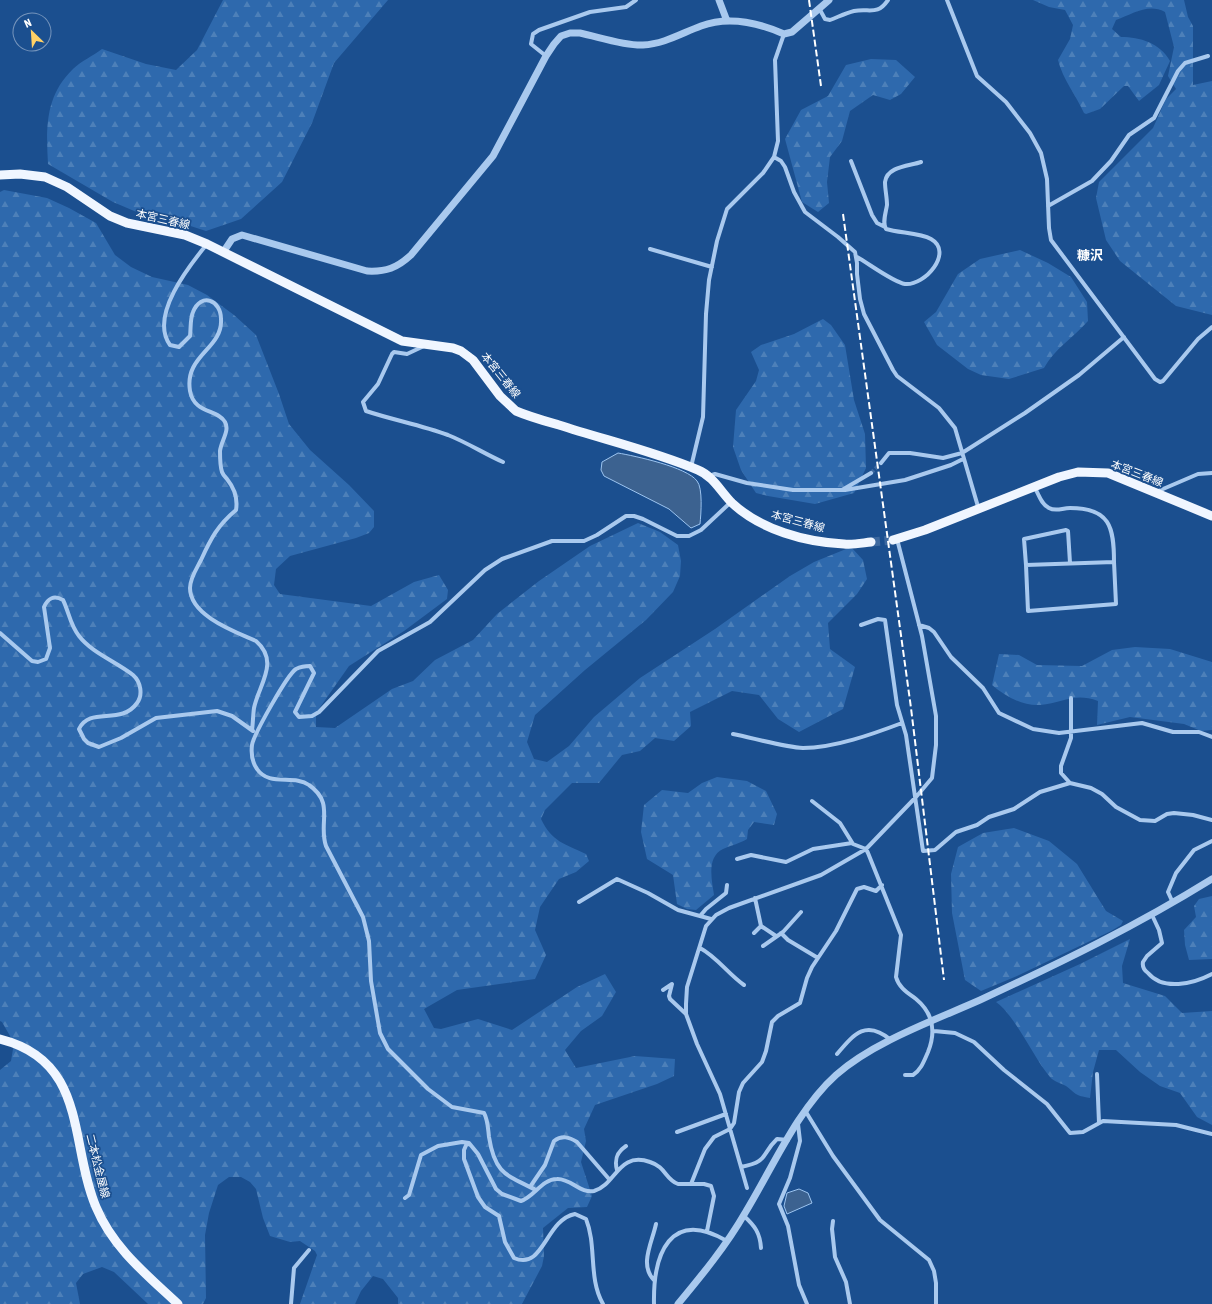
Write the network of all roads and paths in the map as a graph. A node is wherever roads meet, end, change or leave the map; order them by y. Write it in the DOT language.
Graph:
graph roads {
  1 [pos="636,0"];
  2 [pos="719,0"];
  3 [pos="829,0"];
  4 [pos="888,0"];
  5 [pos="947,0"];
  6 [pos="819,8"];
  7 [pos="727,21"];
  8 [pos="784,34"];
  9 [pos="546,56"];
  10 [pos="1208,56"];
  11 [pos="774,157"];
  12 [pos="851,161"];
  13 [pos="921,162"];
  14 [pos="0,175"];
  15 [pos="1048,206"];
  16 [pos="885,227"];
  17 [pos="207,244"];
  18 [pos="650,249"];
  19 [pos="224,251"];
  20 [pos="857,257"];
  21 [pos="712,267"];
  22 [pos="1212,327"];
  23 [pos="1124,338"];
  24 [pos="424,345"];
  25 [pos="962,453"];
  26 [pos="964,458"];
  27 [pos="503,462"];
  28 [pos="881,463"];
  29 [pos="691,467"];
  30 [pos="871,473"];
  31 [pos="1212,473"];
  32 [pos="708,476"];
  33 [pos="1035,488"];
  34 [pos="842,490"];
  35 [pos="1156,492"];
  36 [pos="731,502"];
  37 [pos="979,510"];
  38 [pos="1212,516"];
  39 [pos="895,539"];
  40 [pos="871,542"];
  41 [pos="1114,562"];
  42 [pos="1070,563"];
  43 [pos="1026,565"];
  44 [pos="861,624"];
  45 [pos="919,625"];
  46 [pos="0,633"];
  47 [pos="1071,698"];
  48 [pos="902,723"];
  49 [pos="252,730"];
  50 [pos="1070,732"];
  51 [pos="257,734"];
  52 [pos="733,734"];
  53 [pos="1212,737"];
  54 [pos="1070,783"];
  55 [pos="916,797"];
  56 [pos="812,801"];
  57 [pos="1212,820"];
  58 [pos="1212,841"];
  59 [pos="852,843"];
  60 [pos="866,849"];
  61 [pos="737,859"];
  62 [pos="1212,879"];
  63 [pos="727,885"];
  64 [pos="882,885"];
  65 [pos="755,898"];
  66 [pos="579,902"];
  67 [pos="1173,902"];
  68 [pos="801,912"];
  69 [pos="1152,915"];
  70 [pos="700,916"];
  71 [pos="711,920"];
  72 [pos="761,926"];
  73 [pos="754,933"];
  74 [pos="781,933"];
  75 [pos="776,936"];
  76 [pos="764,946"];
  77 [pos="700,948"];
  78 [pos="818,958"];
  79 [pos="1212,974"];
  80 [pos="744,985"];
  81 [pos="663,990"];
  82 [pos="686,1014"];
  83 [pos="931,1022"];
  84 [pos="934,1031"];
  85 [pos="0,1039"];
  86 [pos="892,1040"];
  87 [pos="837,1054"];
  88 [pos="1097,1074"];
  89 [pos="905,1075"];
  90 [pos="806,1112"];
  91 [pos="726,1114"];
  92 [pos="1099,1123"];
  93 [pos="798,1124"];
  94 [pos="730,1129"];
  95 [pos="677,1132"];
  96 [pos="1212,1134"];
  97 [pos="788,1140"];
  98 [pos="468,1143"];
  99 [pos="626,1146"];
  100 [pos="741,1167"];
  101 [pos="617,1170"];
  102 [pos="609,1179"];
  103 [pos="691,1184"];
  104 [pos="530,1187"];
  105 [pos="747,1188"];
  106 [pos="536,1190"];
  107 [pos="405,1198"];
  108 [pos="744,1216"];
  109 [pos="833,1221"];
  110 [pos="656,1224"];
  111 [pos="707,1231"];
  112 [pos="727,1241"];
  113 [pos="762,1248"];
  114 [pos="309,1250"];
  115 [pos="654,1280"];
  116 [pos="178,1304"];
  117 [pos="291,1304"];
  118 [pos="603,1304"];
  119 [pos="654,1304"];
  120 [pos="678,1304"];
  121 [pos="807,1304"];
  122 [pos="850,1304"];
  123 [pos="936,1304"];
  1 -- 9 [label="street"];
  2 -- 7 [label="street"];
  3 -- 6 [label="street"];
  4 -- 6 [label="street"];
  5 -- 15 [label="street"];
  6 -- 8 [label="street"];
  7 -- 8 [label="street"];
  7 -- 9 [label="street"];
  8 -- 11 [label="street"];
  9 -- 19 [label="street"];
  10 -- 15 [label="street"];
  11 -- 20 [label="street"];
  11 -- 21 [label="street"];
  12 -- 16 [label="street"];
  13 -- 16 [label="street"];
  14 -- 17 [label="main road, 本宮三春線"];
  15 -- 23 [label="street"];
  16 -- 20 [label="street"];
  17 -- 19 [label="main road, 本宮三春線"];
  17 -- 49 [label="street"];
  18 -- 21 [label="street"];
  19 -- 24 [label="main road, 本宮三春線"];
  20 -- 25 [label="street"];
  21 -- 29 [label="street"];
  22 -- 23 [label="street"];
  23 -- 25 [label="street"];
  24 -- 27 [label="street"];
  24 -- 29 [label="main road, 本宮三春線"];
  25 -- 26 [label="street"];
  25 -- 28 [label="street"];
  26 -- 34 [label="street"];
  26 -- 37 [label="street"];
  29 -- 32 [label="main road, 本宮三春線"];
  30 -- 34 [label="street"];
  31 -- 35 [label="street"];
  32 -- 34 [label="street"];
  32 -- 36 [label="main road, 本宮三春線"];
  33 -- 35 [label="main road, 本宮三春線"];
  33 -- 37 [label="main road, 本宮三春線"];
  33 -- 41 [label="street"];
  35 -- 38 [label="main road, 本宮三春線"];
  36 -- 40 [label="main road, 本宮三春線"];
  36 -- 51 [label="street"];
  37 -- 39 [label="main road, 本宮三春線"];
  39 -- 45 [label="street"];
  41 -- 42 [label="street"];
  41 -- 43 [label="street"];
  42 -- 43 [label="street"];
  42 -- 43 [label="street"];
  44 -- 48 [label="street"];
  45 -- 50 [label="street"];
  45 -- 55 [label="street"];
  46 -- 49 [label="street"];
  47 -- 50 [label="street"];
  48 -- 52 [label="street"];
  48 -- 55 [label="street"];
  49 -- 51 [label="street"];
  50 -- 53 [label="street"];
  50 -- 54 [label="street"];
  51 -- 104 [label="street"];
  54 -- 55 [label="street"];
  54 -- 57 [label="street"];
  55 -- 60 [label="street"];
  56 -- 59 [label="street"];
  58 -- 67 [label="street"];
  59 -- 60 [label="street"];
  59 -- 61 [label="street"];
  60 -- 64 [label="street"];
  60 -- 65 [label="street"];
  62 -- 67 [label="street"];
  63 -- 70 [label="street"];
  64 -- 78 [label="street"];
  64 -- 83 [label="street"];
  65 -- 71 [label="street"];
  65 -- 72 [label="street"];
  66 -- 70 [label="street"];
  67 -- 69 [label="street"];
  68 -- 74 [label="street"];
  69 -- 79 [label="street"];
  69 -- 83 [label="street"];
  70 -- 71 [label="street"];
  71 -- 77 [label="street"];
  72 -- 73 [label="street"];
  72 -- 75 [label="street"];
  74 -- 75 [label="street"];
  74 -- 78 [label="street"];
  75 -- 76 [label="street"];
  77 -- 80 [label="street"];
  77 -- 82 [label="street"];
  78 -- 94 [label="street"];
  81 -- 82 [label="street"];
  82 -- 91 [label="street"];
  83 -- 84 [label="street"];
  83 -- 86 [label="street"];
  84 -- 89 [label="street"];
  84 -- 92 [label="street"];
  85 -- 116 [label="main road, 二本松金屋線"];
  86 -- 87 [label="street"];
  86 -- 90 [label="street"];
  88 -- 92 [label="street"];
  90 -- 93 [label="street"];
  90 -- 123 [label="street"];
  91 -- 94 [label="street"];
  91 -- 95 [label="street"];
  92 -- 96 [label="street"];
  93 -- 97 [label="street"];
  93 -- 121 [label="street"];
  94 -- 100 [label="street"];
  94 -- 103 [label="street"];
  97 -- 100 [label="street"];
  97 -- 108 [label="street"];
  98 -- 106 [label="street"];
  98 -- 107 [label="street"];
  98 -- 118 [label="street"];
  99 -- 101 [label="street"];
  100 -- 105 [label="street"];
  101 -- 102 [label="street"];
  101 -- 103 [label="street"];
  102 -- 104 [label="street"];
  102 -- 106 [label="street"];
  103 -- 111 [label="street"];
  104 -- 106 [label="street"];
  108 -- 112 [label="street"];
  108 -- 113 [label="street"];
  109 -- 122 [label="street"];
  110 -- 115 [label="street"];
  111 -- 112 [label="street"];
  111 -- 115 [label="street"];
  112 -- 120 [label="street"];
  114 -- 117 [label="street"];
  115 -- 119 [label="street"];
}
